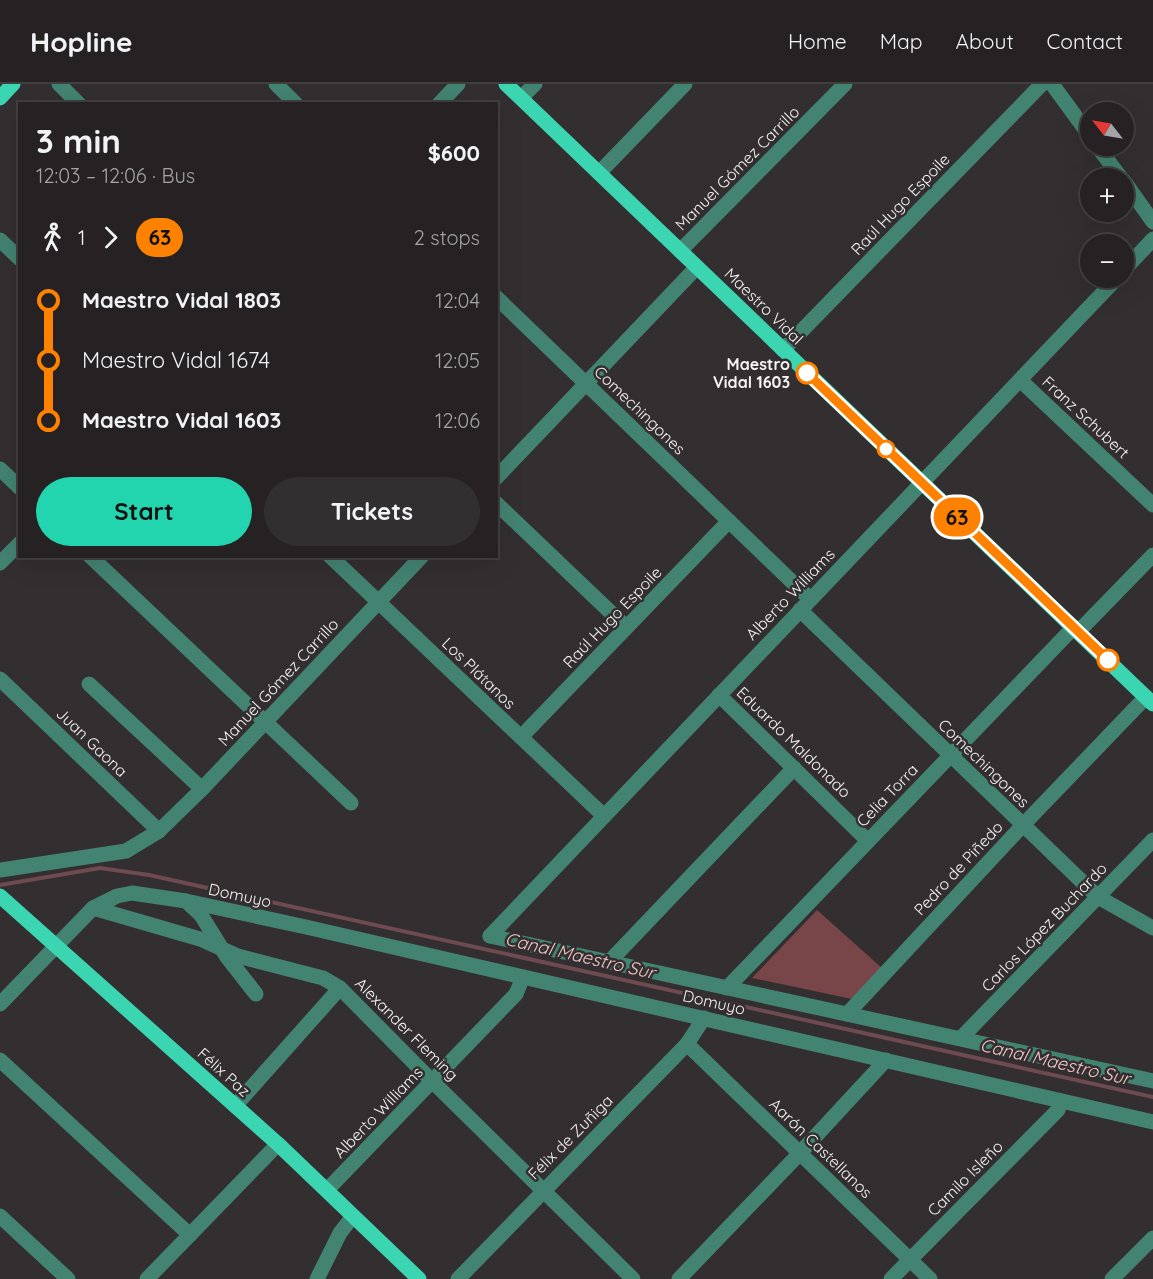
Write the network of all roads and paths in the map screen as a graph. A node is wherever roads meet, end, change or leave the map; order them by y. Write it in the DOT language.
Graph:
graph roads {
  1 [pos="13,84"];
  2 [pos="58,84"];
  3 [pos="276,84"];
  4 [pos="458,84"];
  5 [pos="506,84"];
  6 [pos="535,84"];
  7 [pos="685,84"];
  8 [pos="845,84"];
  9 [pos="1042,84"];
  10 [pos="1052,84"];
  11 [pos="0,98"];
  12 [pos="521,98"];
  13 [pos="77,102"];
  14 [pos="294,102"];
  15 [pos="441,102"];
  16 [pos="1080,122"];
  17 [pos="599,173"];
  18 [pos="1134,196"];
  19 [pos="1153,222"];
  20 [pos="0,240"];
  21 [pos="1150,250"];
  22 [pos="680,251"];
  23 [pos="18,257"];
  24 [pos="1134,262"];
  25 [pos="697,267"];
  26 [pos="1107,288"];
  27 [pos="498,299"];
  28 [pos="783,350"];
  29 [pos="1020,380"];
  30 [pos="586,383"];
  31 [pos="0,469"];
  32 [pos="498,476"];
  33 [pos="921,483"];
  34 [pos="18,486"];
  35 [pos="498,505"];
  36 [pos="1153,505"];
  37 [pos="729,521"];
  38 [pos="18,545"];
  39 [pos="1153,555"];
  40 [pos="92,558"];
  41 [pos="332,558"];
  42 [pos="420,558"];
  43 [pos="0,563"];
  44 [pos="379,602"];
  45 [pos="805,605"];
  46 [pos="626,627"];
  47 [pos="1076,630"];
  48 [pos="0,679"];
  49 [pos="89,684"];
  50 [pos="719,695"];
  51 [pos="1150,700"];
  52 [pos="264,723"];
  53 [pos="521,737"];
  54 [pos="950,756"];
  55 [pos="794,768"];
  56 [pos="202,789"];
  57 [pos="351,803"];
  58 [pos="604,816"];
  59 [pos="1023,825"];
  60 [pos="159,831"];
  61 [pos="868,840"];
  62 [pos="1153,840"];
  63 [pos="0,870"];
  64 [pos="1098,897"];
  65 [pos="186,901"];
  66 [pos="4,904"];
  67 [pos="93,908"];
  68 [pos="1153,928"];
  69 [pos="490,936"];
  70 [pos="57,947"];
  71 [pos="222,950"];
  72 [pos="609,962"];
  73 [pos="523,977"];
  74 [pos="340,988"];
  75 [pos="727,988"];
  76 [pos="256,994"];
  77 [pos="0,1004"];
  78 [pos="847,1014"];
  79 [pos="704,1018"];
  80 [pos="960,1038"];
  81 [pos="687,1044"];
  82 [pos="0,1060"];
  83 [pos="886,1060"];
  84 [pos="432,1082"];
  85 [pos="1153,1082"];
  86 [pos="1061,1101"];
  87 [pos="235,1106"];
  88 [pos="1153,1122"];
  89 [pos="278,1144"];
  90 [pos="800,1153"];
  91 [pos="327,1190"];
  92 [pos="543,1191"];
  93 [pos="0,1216"];
  94 [pos="353,1216"];
  95 [pos="190,1235"];
  96 [pos="1153,1238"];
  97 [pos="910,1260"];
  98 [pos="158,1268"];
  99 [pos="68,1279"];
  100 [pos="147,1279"];
  101 [pos="169,1279"];
  102 [pos="317,1279"];
  103 [pos="419,1279"];
  104 [pos="458,1279"];
  105 [pos="633,1279"];
  106 [pos="679,1279"];
  107 [pos="891,1279"];
  108 [pos="930,1279"];
  109 [pos="1112,1279"];
  1 -- 11 [label="main road"];
  2 -- 13 [label="street"];
  3 -- 14 [label="street"];
  4 -- 15 [label="street"];
  5 -- 12 [label="main road, Maestro Vidal"];
  6 -- 12 [label="street"];
  7 -- 17 [label="street"];
  8 -- 22 [label="street, Manuel Gómez Carrillo"];
  9 -- 28 [label="street, Raúl Hugo Espoile"];
  10 -- 16 [label="street"];
  12 -- 17 [label="main road, Maestro Vidal"];
  17 -- 22 [label="main road, Maestro Vidal"];
  18 -- 19 [label="street"];
  20 -- 23 [label="street"];
  21 -- 24 [label="street"];
  22 -- 25 [label="main road, Maestro Vidal"];
  25 -- 28 [label="main road, Maestro Vidal"];
  25 -- 30 [label="street"];
  26 -- 29 [label="street, Alberto Williams"];
  27 -- 30 [label="street, Comechingones"];
  28 -- 33 [label="main road, Maestro Vidal"];
  29 -- 33 [label="street, Alberto Williams"];
  29 -- 36 [label="street, Franz Schubert"];
  30 -- 32 [label="street"];
  30 -- 37 [label="street, Comechingones"];
  31 -- 34 [label="street"];
  33 -- 45 [label="street, Alberto Williams"];
  33 -- 47 [label="main road, Maestro Vidal"];
  35 -- 46 [label="street"];
  37 -- 45 [label="street, Comechingones"];
  37 -- 46 [label="street, Raúl Hugo Espoile"];
  38 -- 43 [label="street"];
  39 -- 47 [label="street, Celia Torra"];
  40 -- 52 [label="street"];
  41 -- 44 [label="street, Los Plátanos"];
  42 -- 44 [label="street, Manuel Gómez Carrillo"];
  44 -- 52 [label="street, Manuel Gómez Carrillo"];
  44 -- 53 [label="street, Los Plátanos"];
  45 -- 50 [label="street, Alberto Williams"];
  45 -- 54 [label="street, Comechingones"];
  46 -- 53 [label="street, Raúl Hugo Espoile"];
  47 -- 51 [label="main road, Maestro Vidal"];
  47 -- 54 [label="street, Celia Torra"];
  48 -- 60 [label="street, Juan Gaona"];
  49 -- 56 [label="street"];
  50 -- 55 [label="street, Eduardo Maldonado"];
  50 -- 58 [label="street, Alberto Williams"];
  51 -- 59 [label="street, Pedro de Piñedo"];
  52 -- 56 [label="street, Manuel Gómez Carrillo"];
  52 -- 57 [label="street"];
  53 -- 58 [label="street, Los Plátanos"];
  54 -- 59 [label="street, Comechingones"];
  54 -- 61 [label="street, Celia Torra"];
  55 -- 61 [label="street, Eduardo Maldonado"];
  55 -- 72 [label="street"];
  56 -- 60 [label="street, Manuel Gómez Carrillo"];
  58 -- 69 [label="street, Alberto Williams"];
  59 -- 64 [label="street, Comechingones"];
  59 -- 78 [label="street, Pedro de Piñedo"];
  60 -- 63 [label="street, Manuel Gómez Carrillo"];
  61 -- 75 [label="street, Celia Torra"];
  62 -- 64 [label="street, Carlos López Buchardo"];
  64 -- 68 [label="street, Comechingones"];
  64 -- 80 [label="street, Carlos López Buchardo"];
  65 -- 67 [label="street, Domuyo"];
  65 -- 71 [label="street"];
  65 -- 73 [label="street, Domuyo"];
  66 -- 70 [label="main road, Félix Paz"];
  67 -- 70 [label="street"];
  67 -- 71 [label="street, Alexander Fleming"];
  69 -- 72 [label="street, Domuyo"];
  70 -- 77 [label="street"];
  70 -- 87 [label="main road, Félix Paz"];
  71 -- 74 [label="street, Alexander Fleming"];
  71 -- 76 [label="street"];
  72 -- 75 [label="street, Domuyo"];
  73 -- 79 [label="street, Domuyo"];
  73 -- 84 [label="street, Alberto Williams"];
  74 -- 84 [label="street, Alexander Fleming"];
  74 -- 87 [label="street"];
  75 -- 78 [label="street, Domuyo"];
  78 -- 80 [label="street, Domuyo"];
  79 -- 81 [label="street, Félix de Zuñiga"];
  79 -- 83 [label="street, Domuyo"];
  80 -- 85 [label="street, Domuyo"];
  81 -- 90 [label="street, Aarón Castellanos"];
  81 -- 92 [label="street, Félix de Zuñiga"];
  82 -- 95 [label="street"];
  83 -- 86 [label="street, Domuyo"];
  83 -- 90 [label="street"];
  84 -- 91 [label="street, Alberto Williams"];
  84 -- 92 [label="street, Alexander Fleming"];
  86 -- 88 [label="street, Domuyo"];
  86 -- 97 [label="street, Camilo Isleño"];
  87 -- 89 [label="main road, Félix Paz"];
  89 -- 91 [label="main road, Félix Paz"];
  89 -- 95 [label="street"];
  90 -- 97 [label="street, Aarón Castellanos"];
  90 -- 106 [label="street"];
  91 -- 94 [label="main road, Félix Paz"];
  92 -- 104 [label="street, Félix de Zuñiga"];
  92 -- 105 [label="street, Alexander Fleming"];
  93 -- 99 [label="street"];
  94 -- 102 [label="street"];
  94 -- 103 [label="main road, Félix Paz"];
  95 -- 98 [label="street"];
  96 -- 109 [label="street"];
  97 -- 107 [label="street, Camilo Isleño"];
  97 -- 108 [label="street, Aarón Castellanos"];
  98 -- 100 [label="street"];
  98 -- 101 [label="street"];
}
